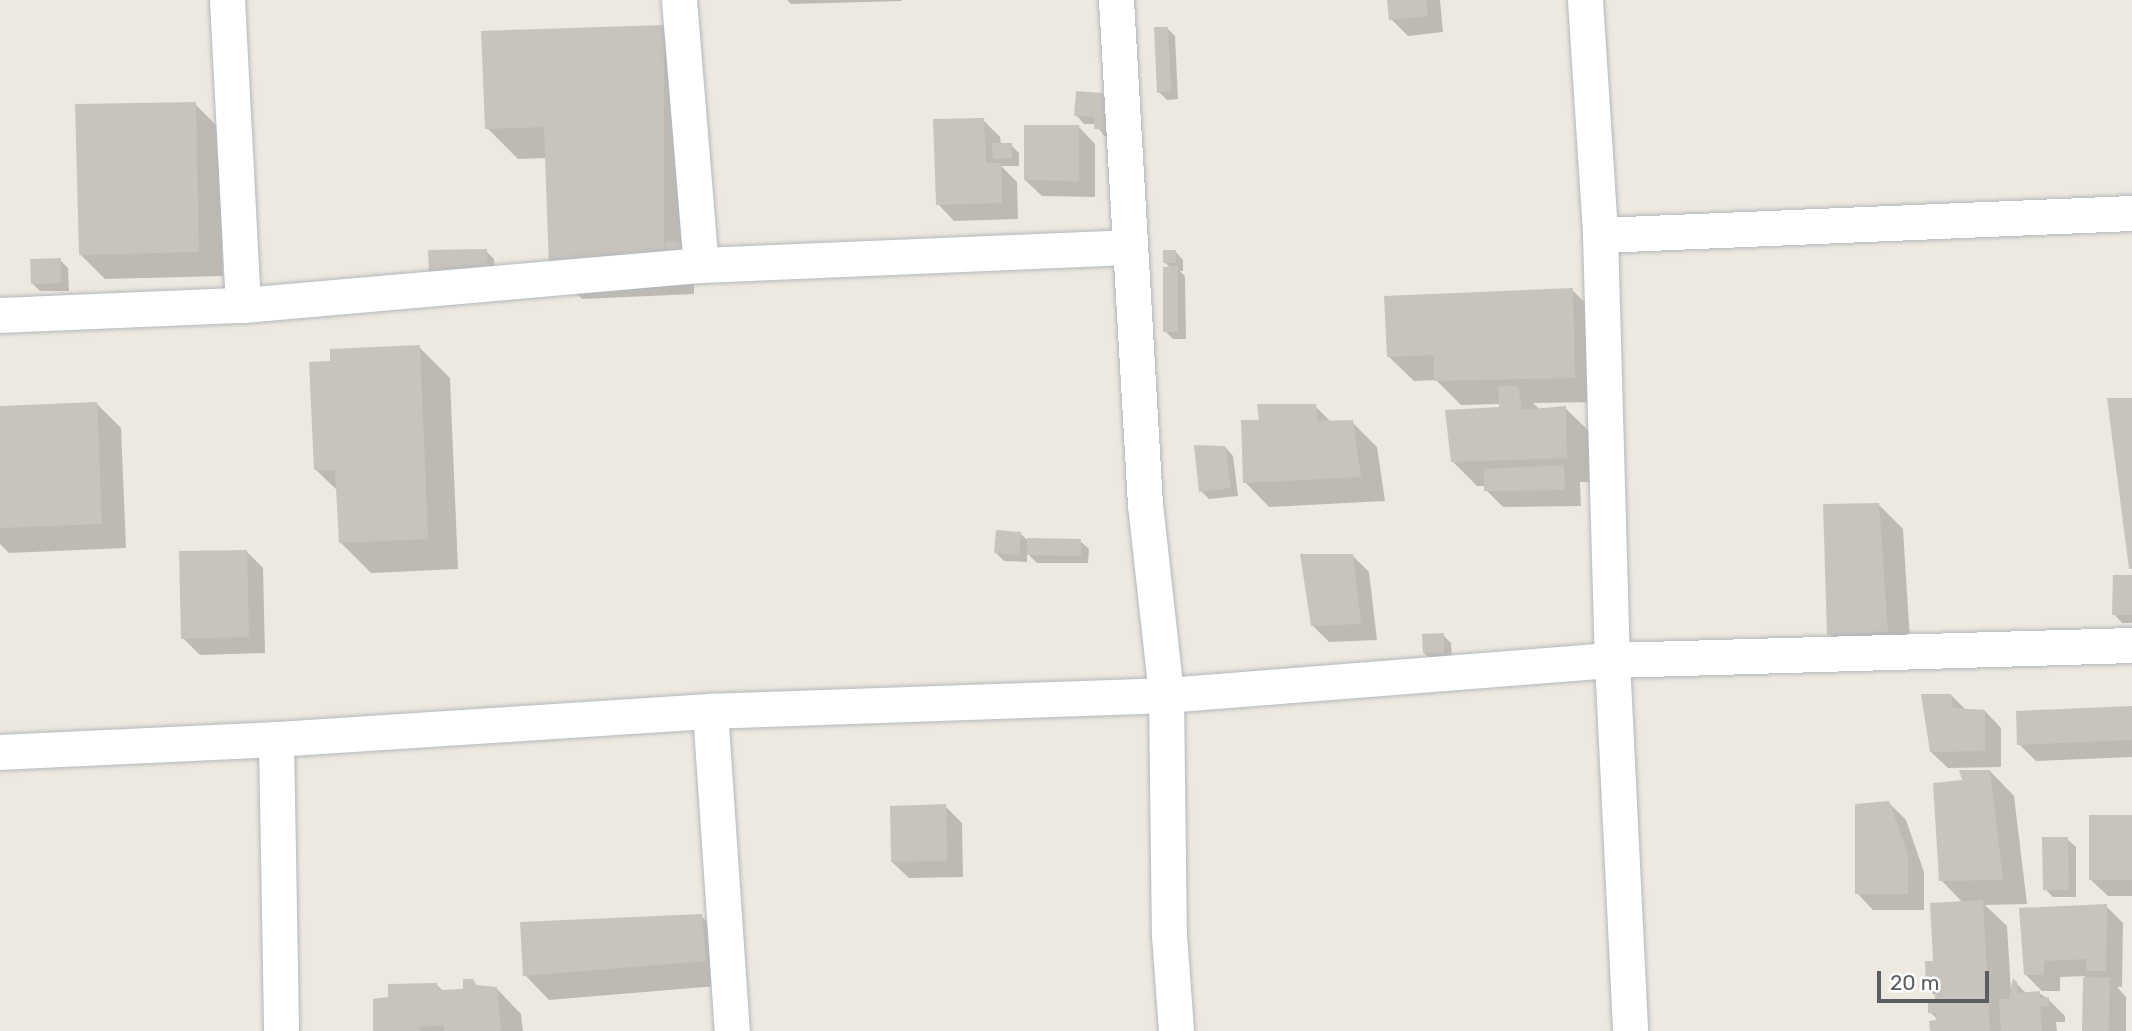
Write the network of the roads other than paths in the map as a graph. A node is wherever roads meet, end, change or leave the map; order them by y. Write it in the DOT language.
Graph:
graph roads {
  1 [pos="227,0"];
  2 [pos="679,0"];
  3 [pos="1116,0"];
  4 [pos="1585,0"];
  5 [pos="2132,213"];
  6 [pos="1600,235"];
  7 [pos="1128,247"];
  8 [pos="701,265"];
  9 [pos="243,305"];
  10 [pos="0,315"];
  11 [pos="2132,645"];
  12 [pos="1612,660"];
  13 [pos="1166,695"];
  14 [pos="710,711"];
  15 [pos="276,739"];
  16 [pos="0,752"];
  17 [pos="281,1031"];
  18 [pos="732,1031"];
  19 [pos="1176,1031"];
  20 [pos="1630,1031"];
  1 -- 9 [label="street"];
  2 -- 8 [label="street"];
  3 -- 7 [label="street"];
  4 -- 6 [label="street"];
  5 -- 6 [label="street"];
  6 -- 12 [label="street"];
  7 -- 8 [label="street"];
  7 -- 13 [label="street"];
  8 -- 9 [label="street"];
  9 -- 10 [label="street"];
  11 -- 12 [label="street"];
  12 -- 13 [label="street"];
  12 -- 20 [label="street"];
  13 -- 14 [label="street"];
  13 -- 19 [label="street"];
  14 -- 15 [label="street"];
  14 -- 18 [label="street"];
  15 -- 16 [label="street"];
  15 -- 17 [label="street"];
}
